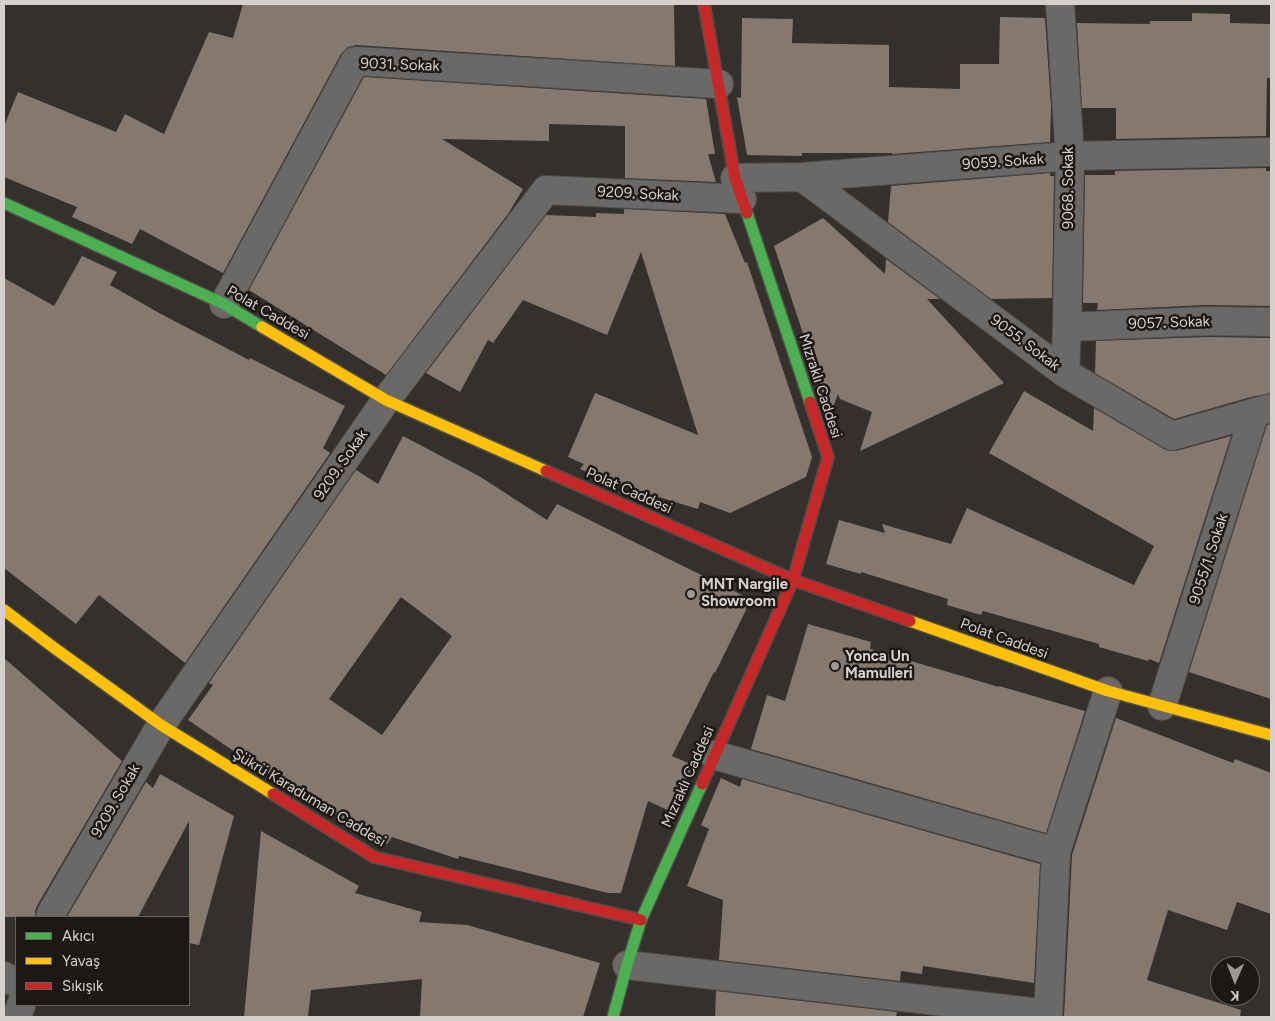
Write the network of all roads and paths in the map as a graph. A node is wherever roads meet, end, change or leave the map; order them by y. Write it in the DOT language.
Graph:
graph roads {
  1 [pos="704,4"];
  2 [pos="1060,4"];
  3 [pos="719,84"];
  4 [pos="1271,152"];
  5 [pos="1070,156"];
  6 [pos="802,177"];
  7 [pos="738,189"];
  8 [pos="4,203"];
  9 [pos="224,304"];
  10 [pos="1271,322"];
  11 [pos="1067,327"];
  12 [pos="1065,373"];
  13 [pos="386,400"];
  14 [pos="1263,410"];
  15 [pos="793,580"];
  16 [pos="4,610"];
  17 [pos="1108,691"];
  18 [pos="1162,706"];
  19 [pos="161,725"];
  20 [pos="1271,735"];
  21 [pos="714,755"];
  22 [pos="1056,852"];
  23 [pos="50,916"];
  24 [pos="641,920"];
  25 [pos="627,964"];
  26 [pos="4,976"];
  27 [pos="15,982"];
  28 [pos="1048,1015"];
  29 [pos="613,1017"];
  1 -- 3 [label="street, Mızraklı Caddesi"];
  2 -- 5 [label="street, 9068. Sokak"];
  3 -- 7 [label="street, Mızraklı Caddesi"];
  3 -- 9 [label="street, 9031. Sokak"];
  4 -- 5 [label="street, 9059. Sokak"];
  5 -- 6 [label="street, 9059. Sokak"];
  5 -- 11 [label="street, 9068. Sokak"];
  6 -- 7 [label="street, 9059. Sokak"];
  6 -- 12 [label="street, 9055. Sokak"];
  7 -- 13 [label="street, 9209. Sokak"];
  7 -- 15 [label="street, Mızraklı Caddesi"];
  8 -- 9 [label="street, Polat Caddesi"];
  9 -- 13 [label="street, Polat Caddesi"];
  10 -- 11 [label="street, 9057. Sokak"];
  11 -- 12 [label="street, 9068. Sokak"];
  12 -- 14 [label="street, 9055. Sokak"];
  13 -- 15 [label="street, Polat Caddesi"];
  13 -- 19 [label="street, 9209. Sokak"];
  14 -- 18 [label="street, 9055/1. Sokak"];
  15 -- 17 [label="street, Polat Caddesi"];
  15 -- 21 [label="street, Mızraklı Caddesi"];
  16 -- 19 [label="street, Şükrü Karaduman Caddesi"];
  17 -- 18 [label="street, Polat Caddesi"];
  17 -- 22 [label="street"];
  18 -- 20 [label="street, Polat Caddesi"];
  19 -- 23 [label="street, 9209. Sokak"];
  19 -- 24 [label="street, Şükrü Karaduman Caddesi"];
  21 -- 22 [label="street"];
  21 -- 24 [label="street, Mızraklı Caddesi"];
  22 -- 28 [label="street"];
  24 -- 25 [label="street, Mızraklı Caddesi"];
  25 -- 28 [label="street"];
  25 -- 29 [label="street, Mızraklı Caddesi"];
  26 -- 27 [label="street"];
}
